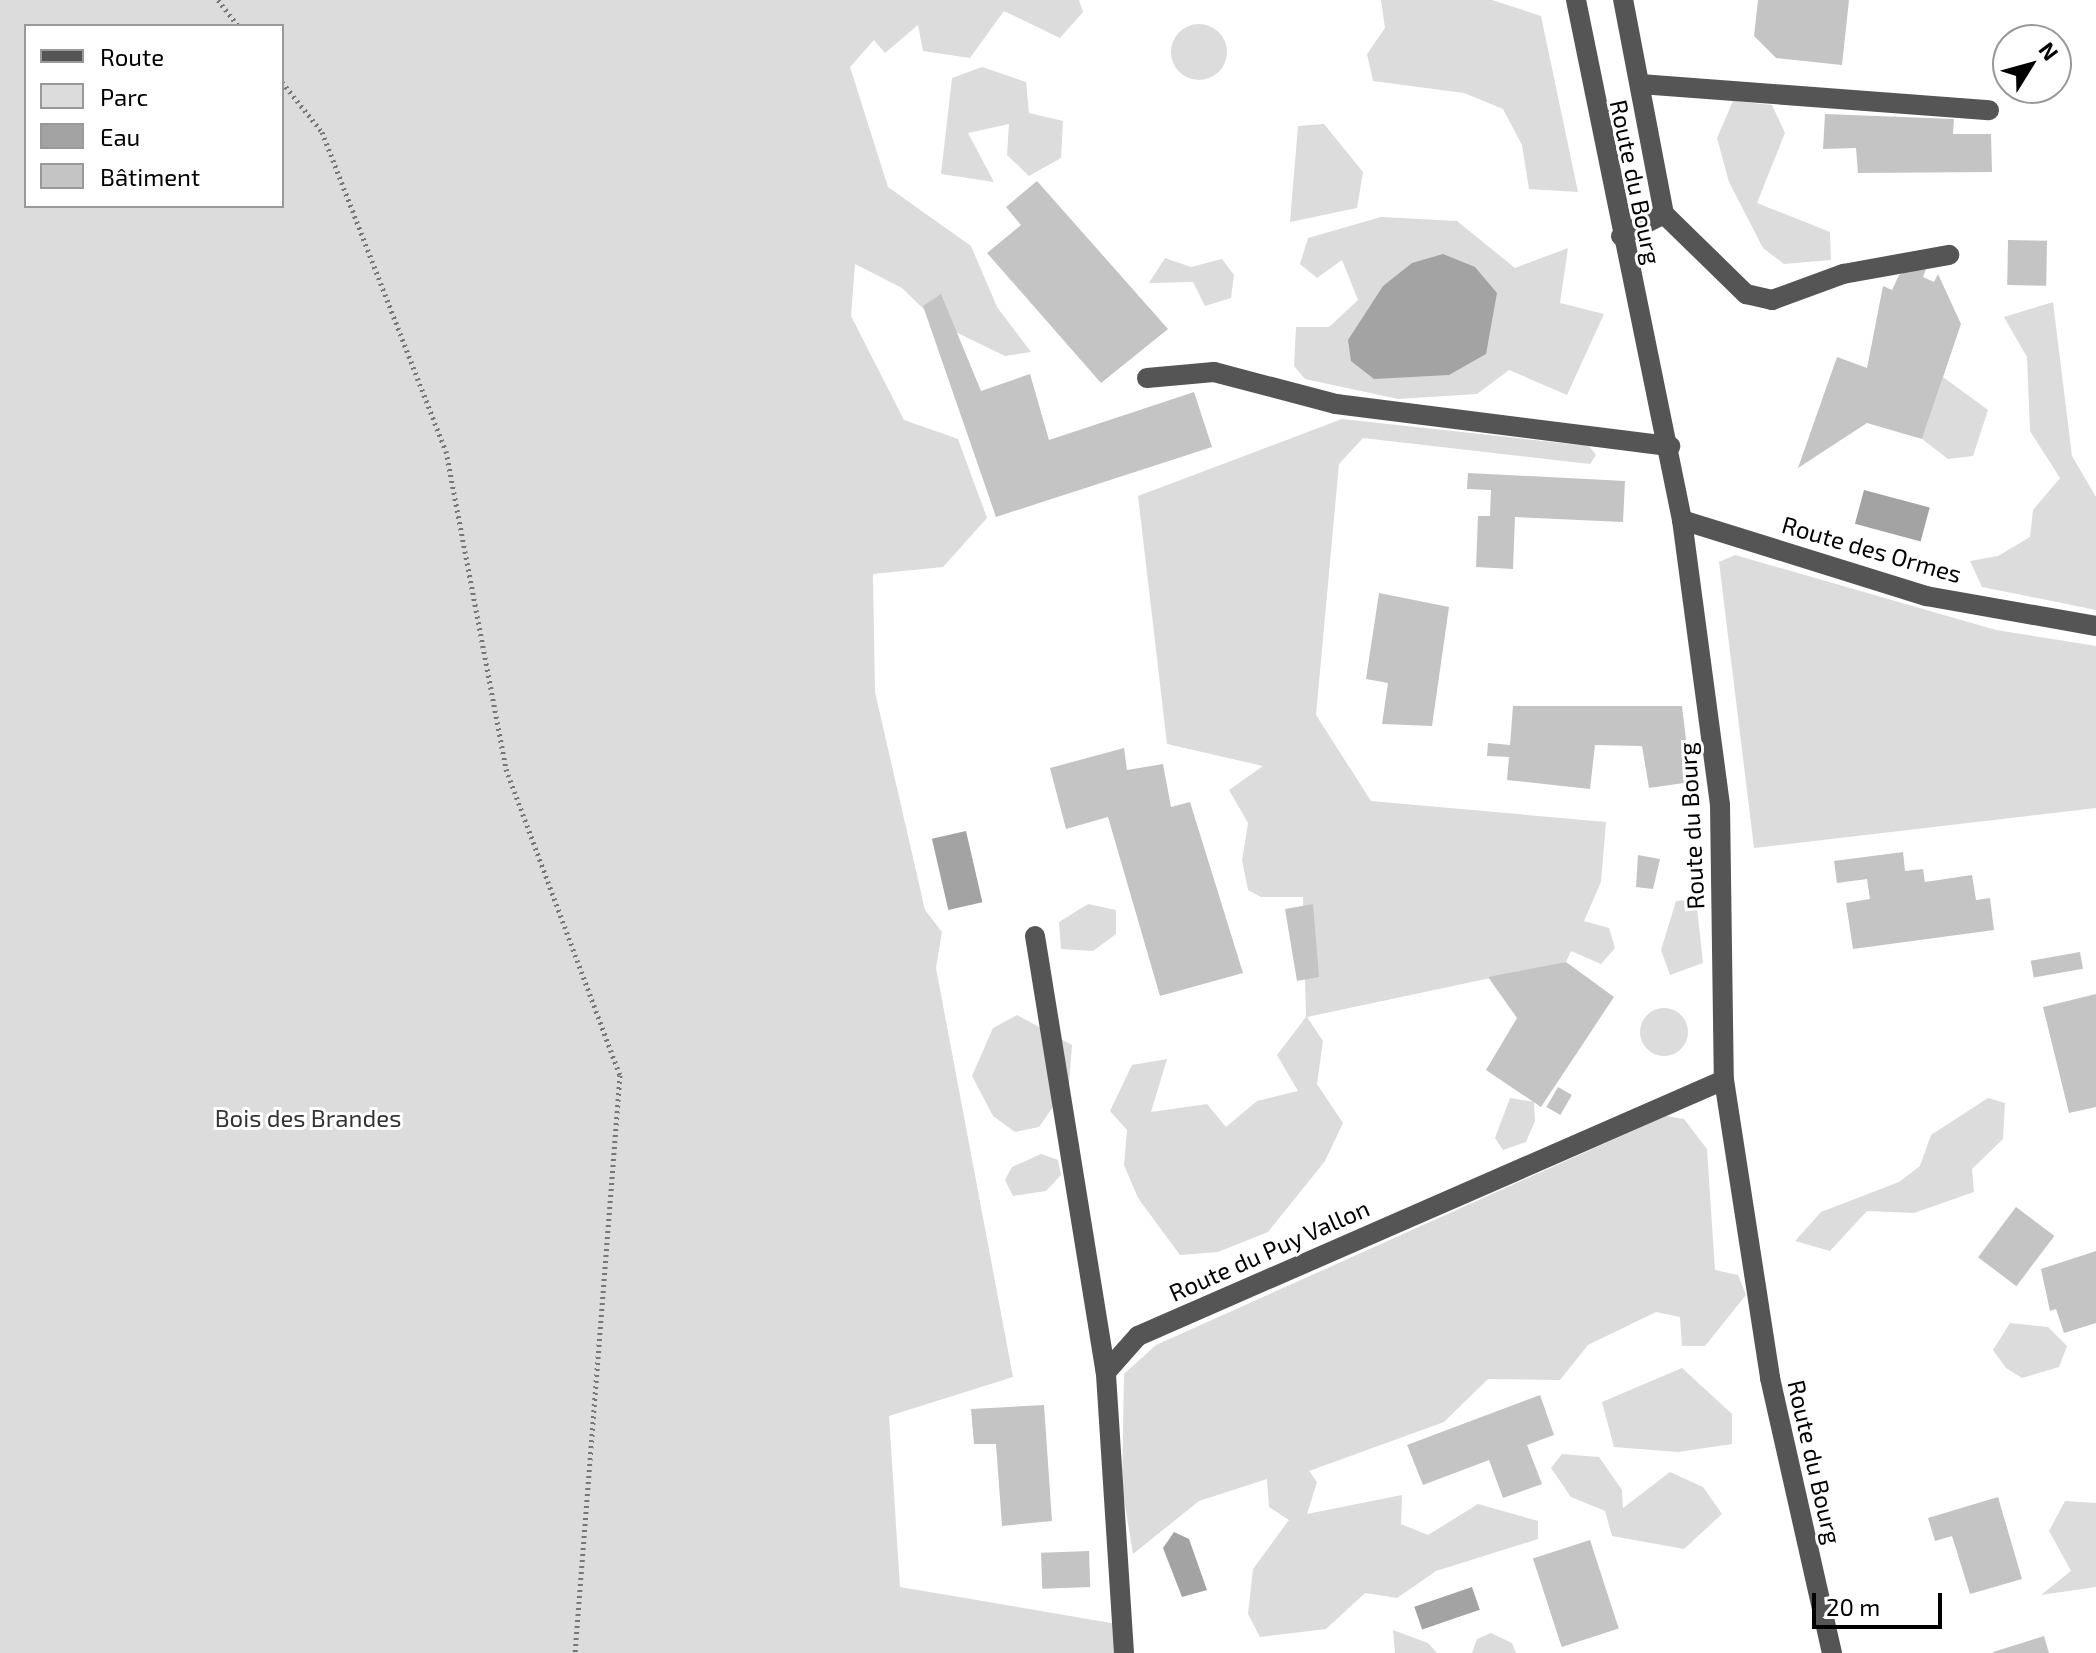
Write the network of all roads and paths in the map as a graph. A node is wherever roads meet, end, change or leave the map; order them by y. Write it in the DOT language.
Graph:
graph roads {
  1 [pos="218,0"];
  2 [pos="1576,0"];
  3 [pos="1623,0"];
  4 [pos="236,24"];
  5 [pos="284,84"];
  6 [pos="1640,84"];
  7 [pos="1989,110"];
  8 [pos="1664,214"];
  9 [pos="1621,236"];
  10 [pos="1949,255"];
  11 [pos="1147,378"];
  12 [pos="1670,446"];
  13 [pos="1682,520"];
  14 [pos="2096,626"];
  15 [pos="1035,936"];
  16 [pos="1724,1080"];
  17 [pos="1106,1372"];
  18 [pos="575,1653"];
  19 [pos="1124,1653"];
  20 [pos="1832,1653"];
  1 -- 4 [label="path"];
  2 -- 9 [label="street, Route du Bourg"];
  3 -- 6 [label="street"];
  5 -- 18 [label="path"];
  6 -- 7 [label="street"];
  6 -- 8 [label="street"];
  8 -- 9 [label="street"];
  8 -- 10 [label="street"];
  9 -- 12 [label="street, Route du Bourg"];
  11 -- 12 [label="street"];
  12 -- 13 [label="street, Route du Bourg"];
  13 -- 14 [label="street, Route des Ormes"];
  13 -- 16 [label="street, Route du Bourg"];
  15 -- 17 [label="street"];
  16 -- 17 [label="street, Route du Puy Vallon"];
  16 -- 20 [label="street, Route du Bourg"];
  17 -- 19 [label="street"];
}
